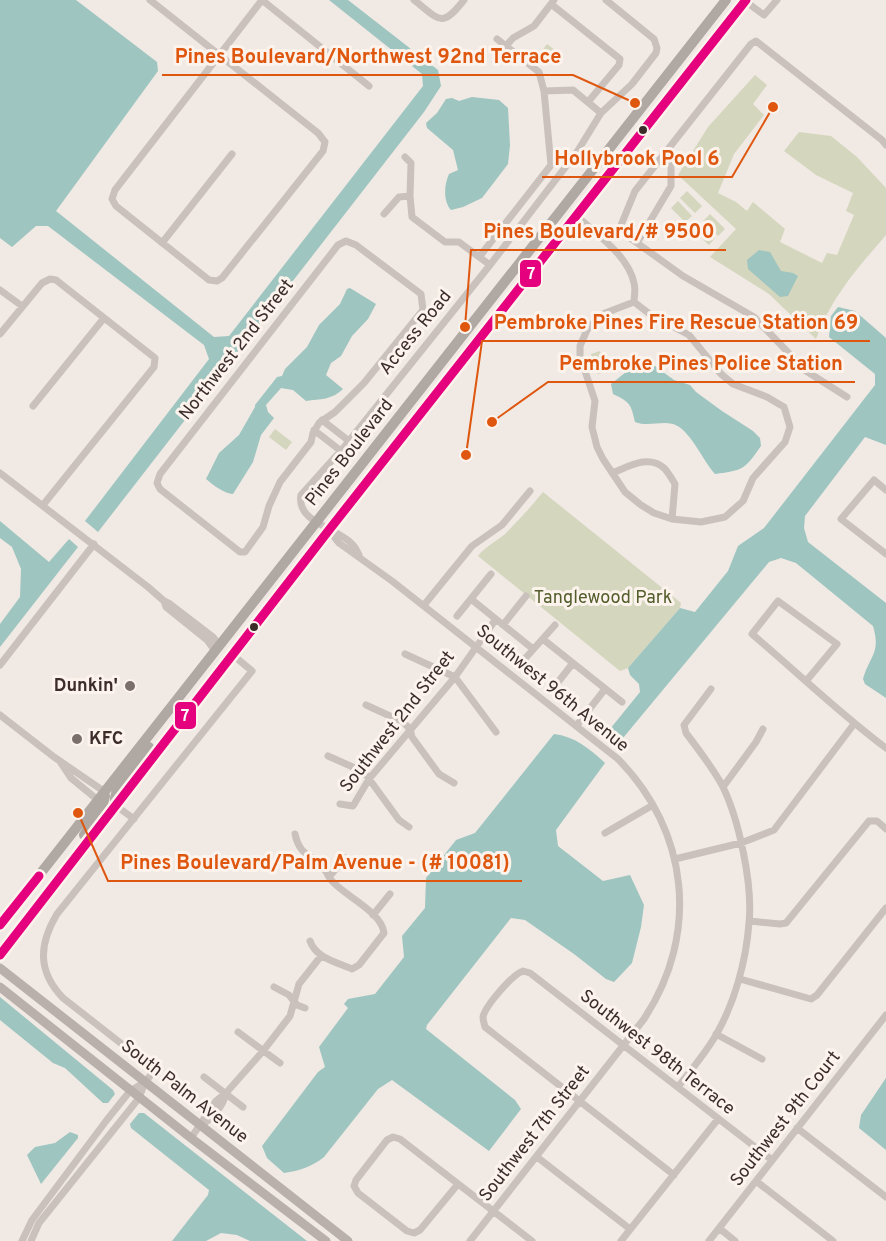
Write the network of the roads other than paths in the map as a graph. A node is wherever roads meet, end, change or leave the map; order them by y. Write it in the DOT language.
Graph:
graph roads {
  1 [pos="150,0"];
  2 [pos="262,0"];
  3 [pos="414,0"];
  4 [pos="464,0"];
  5 [pos="606,0"];
  6 [pos="726,0"];
  7 [pos="746,0"];
  8 [pos="777,0"];
  9 [pos="552,2"];
  10 [pos="706,25"];
  11 [pos="496,39"];
  12 [pos="506,46"];
  13 [pos="220,55"];
  14 [pos="369,86"];
  15 [pos="544,91"];
  16 [pos="588,102"];
  17 [pos="601,113"];
  18 [pos="653,118"];
  19 [pos="886,145"];
  20 [pos="232,154"];
  21 [pos="663,155"];
  22 [pos="405,157"];
  23 [pos="587,179"];
  24 [pos="410,196"];
  25 [pos="384,214"];
  26 [pos="577,216"];
  27 [pos="162,243"];
  28 [pos="637,243"];
  29 [pos="480,256"];
  30 [pos="490,265"];
  31 [pos="0,290"];
  32 [pos="634,302"];
  33 [pos="22,306"];
  34 [pos="104,318"];
  35 [pos="0,334"];
  36 [pos="415,397"];
  37 [pos="847,398"];
  38 [pos="33,406"];
  39 [pos="427,406"];
  40 [pos="322,420"];
  41 [pos="314,430"];
  42 [pos="350,441"];
  43 [pos="341,451"];
  44 [pos="0,473"];
  45 [pos="612,473"];
  46 [pos="886,490"];
  47 [pos="530,491"];
  48 [pos="301,495"];
  49 [pos="43,505"];
  50 [pos="672,519"];
  51 [pos="317,521"];
  52 [pos="329,530"];
  53 [pos="94,544"];
  54 [pos="886,554"];
  55 [pos="491,574"];
  56 [pos="267,585"];
  57 [pos="526,596"];
  58 [pos="471,599"];
  59 [pos="424,606"];
  60 [pos="457,616"];
  61 [pos="500,622"];
  62 [pos="555,625"];
  63 [pos="544,640"];
  64 [pos="475,647"];
  65 [pos="218,649"];
  66 [pos="532,649"];
  67 [pos="405,654"];
  68 [pos="232,655"];
  69 [pos="522,662"];
  70 [pos="573,663"];
  71 [pos="0,665"];
  72 [pos="455,676"];
  73 [pos="807,680"];
  74 [pos="555,686"];
  75 [pos="605,689"];
  76 [pos="711,689"];
  77 [pos="622,702"];
  78 [pos="366,705"];
  79 [pos="0,715"];
  80 [pos="164,717"];
  81 [pos="854,724"];
  82 [pos="577,725"];
  83 [pos="410,729"];
  84 [pos="763,729"];
  85 [pos="496,732"];
  86 [pos="160,748"];
  87 [pos="886,748"];
  88 [pos="328,756"];
  89 [pos="60,760"];
  90 [pos="369,779"];
  91 [pos="454,783"];
  92 [pos="723,787"];
  93 [pos="102,796"];
  94 [pos="340,804"];
  95 [pos="116,805"];
  96 [pos="652,805"];
  97 [pos="134,819"];
  98 [pos="409,827"];
  99 [pos="886,829"];
  100 [pos="604,833"];
  101 [pos="295,834"];
  102 [pos="741,843"];
  103 [pos="345,858"];
  104 [pos="675,859"];
  105 [pos="329,877"];
  106 [pos="59,879"];
  107 [pos="390,894"];
  108 [pos="886,908"];
  109 [pos="373,915"];
  110 [pos="750,921"];
  111 [pos="0,925"];
  112 [pos="310,941"];
  113 [pos="0,955"];
  114 [pos="321,956"];
  115 [pos="0,968"];
  116 [pos="740,979"];
  117 [pos="0,987"];
  118 [pos="274,987"];
  119 [pos="295,1002"];
  120 [pos="305,1008"];
  121 [pos="886,1016"];
  122 [pos="238,1032"];
  123 [pos="716,1034"];
  124 [pos="624,1045"];
  125 [pos="263,1051"];
  126 [pos="762,1059"];
  127 [pos="280,1063"];
  128 [pos="204,1077"];
  129 [pos="145,1083"];
  130 [pos="678,1087"];
  131 [pos="130,1091"];
  132 [pos="226,1093"];
  133 [pos="139,1098"];
  134 [pos="580,1101"];
  135 [pos="243,1107"];
  136 [pos="718,1119"];
  137 [pos="200,1125"];
  138 [pos="797,1128"];
  139 [pos="191,1138"];
  140 [pos="537,1157"];
  141 [pos="772,1160"];
  142 [pos="674,1175"];
  143 [pos="756,1181"];
  144 [pos="458,1184"];
  145 [pos="886,1197"];
  146 [pos="494,1211"];
  147 [pos="719,1228"];
  148 [pos="630,1229"];
  149 [pos="527,1240"];
  150 [pos="22,1241"];
  151 [pos="31,1241"];
  152 [pos="326,1241"];
  153 [pos="348,1241"];
  154 [pos="470,1241"];
  155 [pos="621,1241"];
  156 [pos="709,1241"];
  157 [pos="735,1241"];
  158 [pos="833,1241"];
  1 -- 13 [label="street"];
  2 -- 13 [label="street"];
  2 -- 14 [label="street"];
  3 -- 4 [label="street"];
  5 -- 17 [label="street, Access Road"];
  6 -- 10 [label="highway, Pines Boulevard"];
  7 -- 8 [label="street"];
  7 -- 18 [label="highway, Pines Boulevard"];
  9 -- 12 [label="street"];
  9 -- 16 [label="street"];
  10 -- 18 [label="highway"];
  10 -- 23 [label="highway, Pines Boulevard"];
  11 -- 12 [label="street"];
  12 -- 15 [label="street"];
  13 -- 27 [label="street"];
  13 -- 27 [label="street"];
  15 -- 16 [label="street"];
  15 -- 29 [label="street"];
  16 -- 17 [label="street"];
  17 -- 30 [label="street, Access Road"];
  18 -- 26 [label="highway, Pines Boulevard"];
  19 -- 21 [label="street"];
  20 -- 27 [label="street"];
  21 -- 28 [label="street"];
  21 -- 28 [label="street"];
  22 -- 24 [label="street"];
  23 -- 26 [label="highway"];
  23 -- 36 [label="highway, Pines Boulevard"];
  24 -- 25 [label="street"];
  24 -- 29 [label="street"];
  26 -- 32 [label="street"];
  26 -- 39 [label="highway, Pines Boulevard"];
  28 -- 37 [label="street"];
  29 -- 30 [label="street"];
  30 -- 42 [label="street, Access Road"];
  31 -- 33 [label="street"];
  32 -- 45 [label="street"];
  32 -- 50 [label="street"];
  33 -- 34 [label="street"];
  33 -- 35 [label="street"];
  34 -- 38 [label="street"];
  34 -- 49 [label="street"];
  36 -- 39 [label="street"];
  36 -- 51 [label="highway, Pines Boulevard"];
  39 -- 52 [label="highway, Pines Boulevard"];
  40 -- 41 [label="street"];
  40 -- 41 [label="street, Northwest 2nd Street"];
  40 -- 42 [label="street"];
  41 -- 43 [label="street"];
  42 -- 43 [label="street, Access Road"];
  43 -- 48 [label="street, Access Road"];
  44 -- 49 [label="street"];
  45 -- 50 [label="street"];
  45 -- 50 [label="street"];
  46 -- 54 [label="street"];
  47 -- 59 [label="street"];
  48 -- 51 [label="street, Southwest 96th Avenue"];
  49 -- 53 [label="street"];
  51 -- 52 [label="street, Southwest 96th Avenue"];
  51 -- 56 [label="highway, Pines Boulevard"];
  52 -- 59 [label="street, Southwest 96th Avenue"];
  52 -- 68 [label="highway, Pines Boulevard"];
  53 -- 65 [label="street"];
  53 -- 71 [label="street"];
  55 -- 58 [label="street"];
  56 -- 65 [label="highway, Pines Boulevard"];
  56 -- 68 [label="highway"];
  57 -- 61 [label="street, Southwest 2nd Street"];
  58 -- 60 [label="street"];
  58 -- 61 [label="street"];
  59 -- 64 [label="street, Southwest 96th Avenue"];
  61 -- 64 [label="street, Southwest 2nd Street"];
  61 -- 66 [label="street"];
  62 -- 63 [label="street"];
  63 -- 66 [label="street"];
  63 -- 70 [label="street"];
  64 -- 72 [label="street, Southwest 2nd Street"];
  64 -- 82 [label="street, Southwest 96th Avenue"];
  65 -- 80 [label="highway, Pines Boulevard"];
  65 -- 86 [label="highway"];
  66 -- 69 [label="street"];
  67 -- 72 [label="street"];
  68 -- 86 [label="highway, Pines Boulevard"];
  68 -- 97 [label="street"];
  70 -- 74 [label="street"];
  70 -- 75 [label="street"];
  72 -- 83 [label="street, Southwest 2nd Street"];
  72 -- 85 [label="street"];
  73 -- 73 [label="street"];
  73 -- 81 [label="street"];
  75 -- 77 [label="street"];
  75 -- 82 [label="street"];
  76 -- 92 [label="street"];
  78 -- 83 [label="street"];
  79 -- 89 [label="street"];
  80 -- 93 [label="highway, Pines Boulevard"];
  80 -- 95 [label="highway"];
  81 -- 87 [label="street"];
  81 -- 102 [label="street"];
  82 -- 96 [label="street, Southwest 96th Avenue"];
  83 -- 90 [label="street, Southwest 2nd Street"];
  83 -- 91 [label="street"];
  84 -- 92 [label="street"];
  86 -- 95 [label="highway, Pines Boulevard"];
  88 -- 90 [label="street"];
  89 -- 93 [label="street"];
  89 -- 93 [label="street"];
  90 -- 94 [label="street, Southwest 2nd Street"];
  90 -- 98 [label="street"];
  92 -- 102 [label="street"];
  93 -- 106 [label="highway"];
  93 -- 111 [label="highway, Pines Boulevard"];
  95 -- 97 [label="street"];
  95 -- 106 [label="highway, Pines Boulevard"];
  96 -- 100 [label="street"];
  96 -- 104 [label="street, Southwest 96th Avenue"];
  97 -- 129 [label="street"];
  99 -- 110 [label="street"];
  101 -- 105 [label="street"];
  102 -- 104 [label="street"];
  102 -- 110 [label="street"];
  103 -- 105 [label="street"];
  104 -- 124 [label="street, Southwest 96th Avenue"];
  105 -- 109 [label="street"];
  106 -- 113 [label="highway, Pines Boulevard"];
  107 -- 109 [label="street"];
  108 -- 116 [label="street"];
  109 -- 114 [label="street"];
  110 -- 116 [label="street"];
  112 -- 114 [label="street"];
  114 -- 119 [label="street"];
  115 -- 129 [label="main road, South Palm Avenue"];
  116 -- 123 [label="street"];
  117 -- 131 [label="main road, South Palm Avenue"];
  118 -- 119 [label="street"];
  119 -- 120 [label="street"];
  119 -- 125 [label="street"];
  121 -- 138 [label="street, Southwest 9th Court"];
  122 -- 125 [label="street"];
  123 -- 126 [label="street"];
  123 -- 130 [label="street"];
  124 -- 130 [label="street, Southwest 98th Terrace"];
  124 -- 134 [label="street, Southwest 7th Street"];
  124 -- 134 [label="street, Southwest 98th Terrace"];
  125 -- 127 [label="street"];
  125 -- 132 [label="street"];
  128 -- 132 [label="street"];
  129 -- 131 [label="street"];
  129 -- 133 [label="street"];
  129 -- 137 [label="main road, South Palm Avenue"];
  130 -- 136 [label="street, Southwest 98th Terrace"];
  131 -- 133 [label="main road, South Palm Avenue"];
  131 -- 150 [label="street"];
  132 -- 135 [label="street"];
  132 -- 137 [label="street"];
  133 -- 139 [label="main road, South Palm Avenue"];
  133 -- 151 [label="street"];
  134 -- 140 [label="street, Southwest 7th Street"];
  134 -- 142 [label="street"];
  136 -- 141 [label="street, Southwest 98th Terrace"];
  136 -- 142 [label="street"];
  137 -- 139 [label="street"];
  137 -- 153 [label="main road, South Palm Avenue"];
  138 -- 141 [label="street, Southwest 9th Court"];
  138 -- 145 [label="street"];
  139 -- 152 [label="main road, South Palm Avenue"];
  140 -- 146 [label="street, Southwest 7th Street"];
  140 -- 148 [label="street"];
  141 -- 143 [label="street, Southwest 9th Court"];
  142 -- 148 [label="street"];
  143 -- 147 [label="street, Southwest 9th Court"];
  143 -- 158 [label="street"];
  144 -- 144 [label="street"];
  144 -- 146 [label="street"];
  146 -- 149 [label="street"];
  146 -- 154 [label="street, Southwest 7th Street"];
  147 -- 156 [label="street, Southwest 9th Court"];
  147 -- 157 [label="street"];
  148 -- 155 [label="street"];
}
